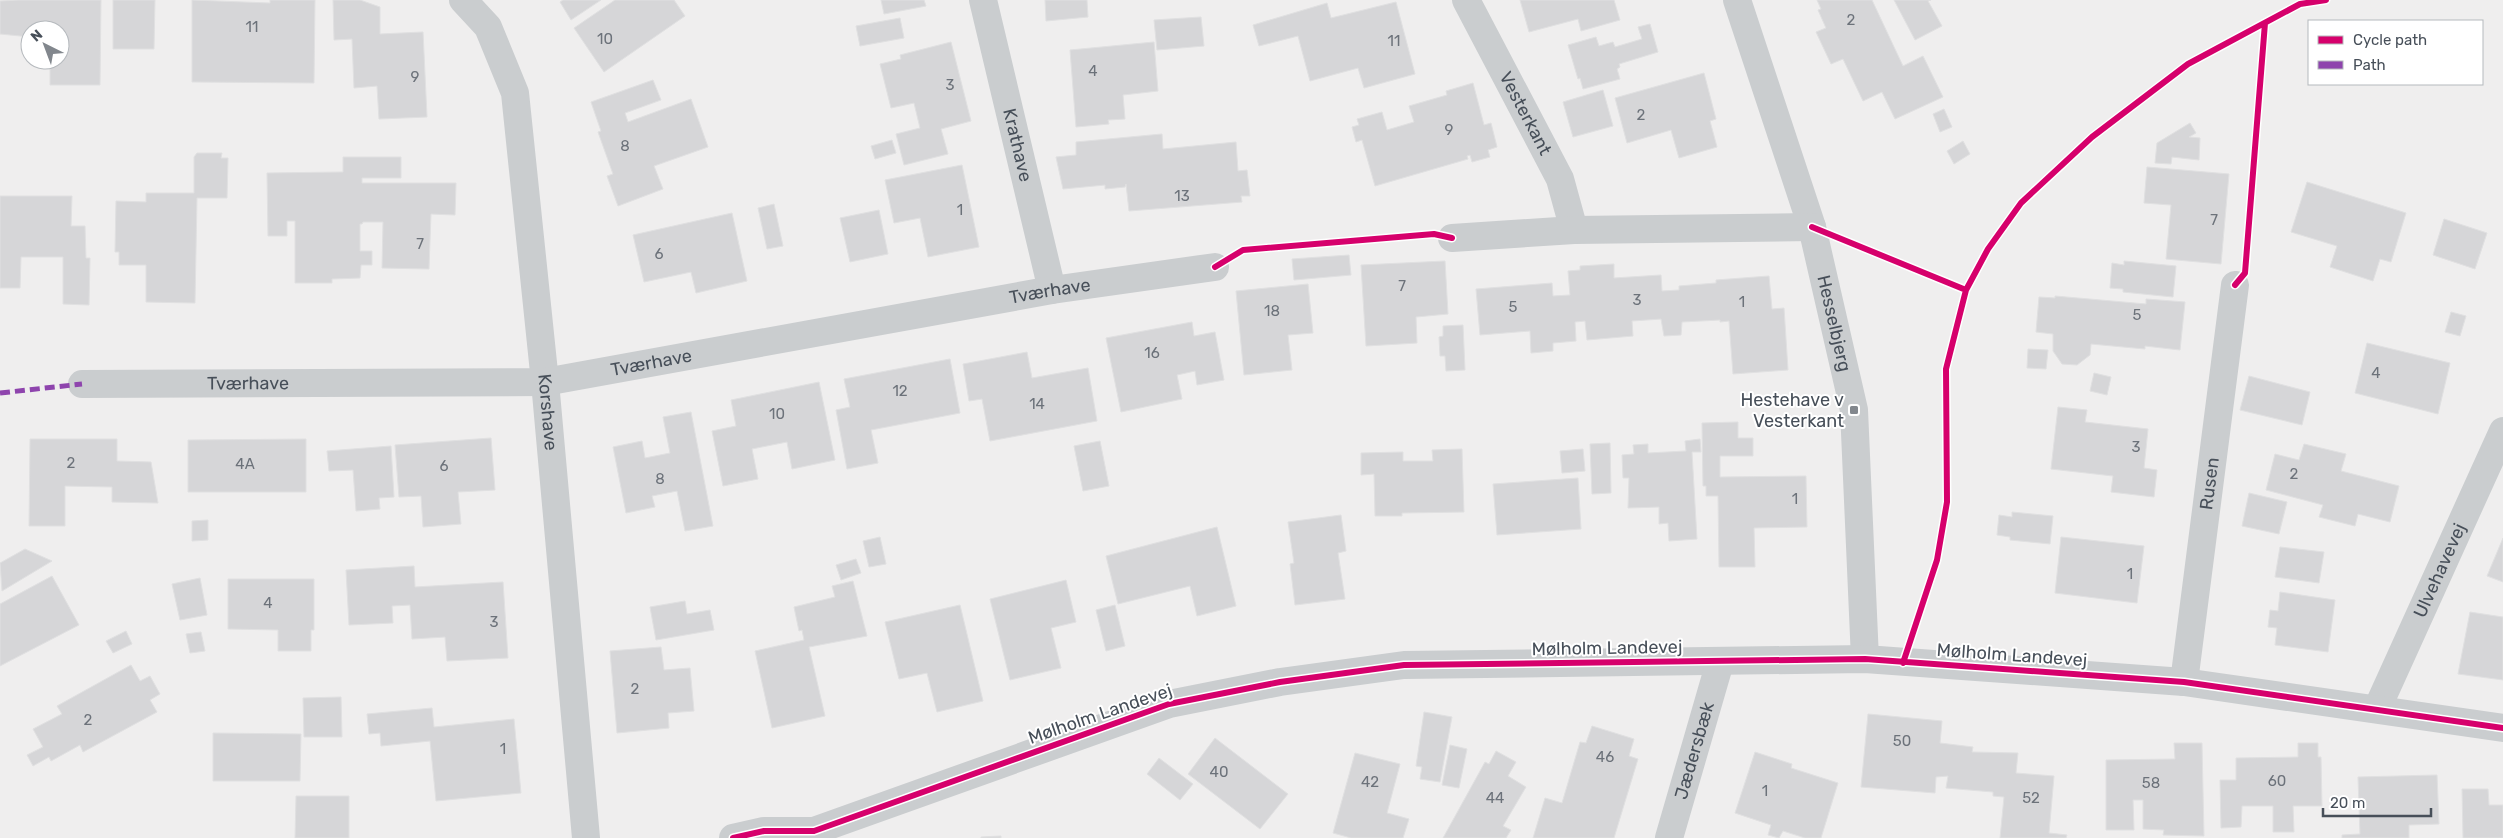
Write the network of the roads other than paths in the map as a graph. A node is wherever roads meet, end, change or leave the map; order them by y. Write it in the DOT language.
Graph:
graph roads {
  1 [pos="463,0"];
  2 [pos="983,0"];
  3 [pos="1466,0"];
  4 [pos="1737,0"];
  5 [pos="1812,227"];
  6 [pos="1574,230"];
  7 [pos="1452,238"];
  8 [pos="1215,267"];
  9 [pos="2235,285"];
  10 [pos="1052,290"];
  11 [pos="545,382"];
  12 [pos="82,384"];
  13 [pos="2503,431"];
  14 [pos="1865,659"];
  15 [pos="1720,662"];
  16 [pos="2184,682"];
  17 [pos="2377,709"];
  18 [pos="2503,728"];
  19 [pos="586,838"];
  20 [pos="733,838"];
  21 [pos="1669,838"];
  1 -- 11 [label="street, Korshave"];
  2 -- 10 [label="street, Krathave"];
  3 -- 6 [label="street, Vesterkant"];
  4 -- 5 [label="street, Hesselbjerg"];
  5 -- 6 [label="street"];
  5 -- 14 [label="street, Hesselbjerg"];
  6 -- 7 [label="street"];
  8 -- 10 [label="street, Tværhave"];
  9 -- 16 [label="street, Rusen"];
  10 -- 11 [label="street, Tværhave"];
  11 -- 12 [label="street, Tværhave"];
  11 -- 19 [label="street, Korshave"];
  13 -- 17 [label="street, Ulvehavevej"];
  14 -- 15 [label="street, Mølholm Landevej"];
  14 -- 16 [label="street, Mølholm Landevej"];
  15 -- 20 [label="street, Mølholm Landevej"];
  15 -- 21 [label="street, Jædersbæk"];
  16 -- 17 [label="street, Mølholm Landevej"];
  17 -- 18 [label="street, Mølholm Landevej"];
}
